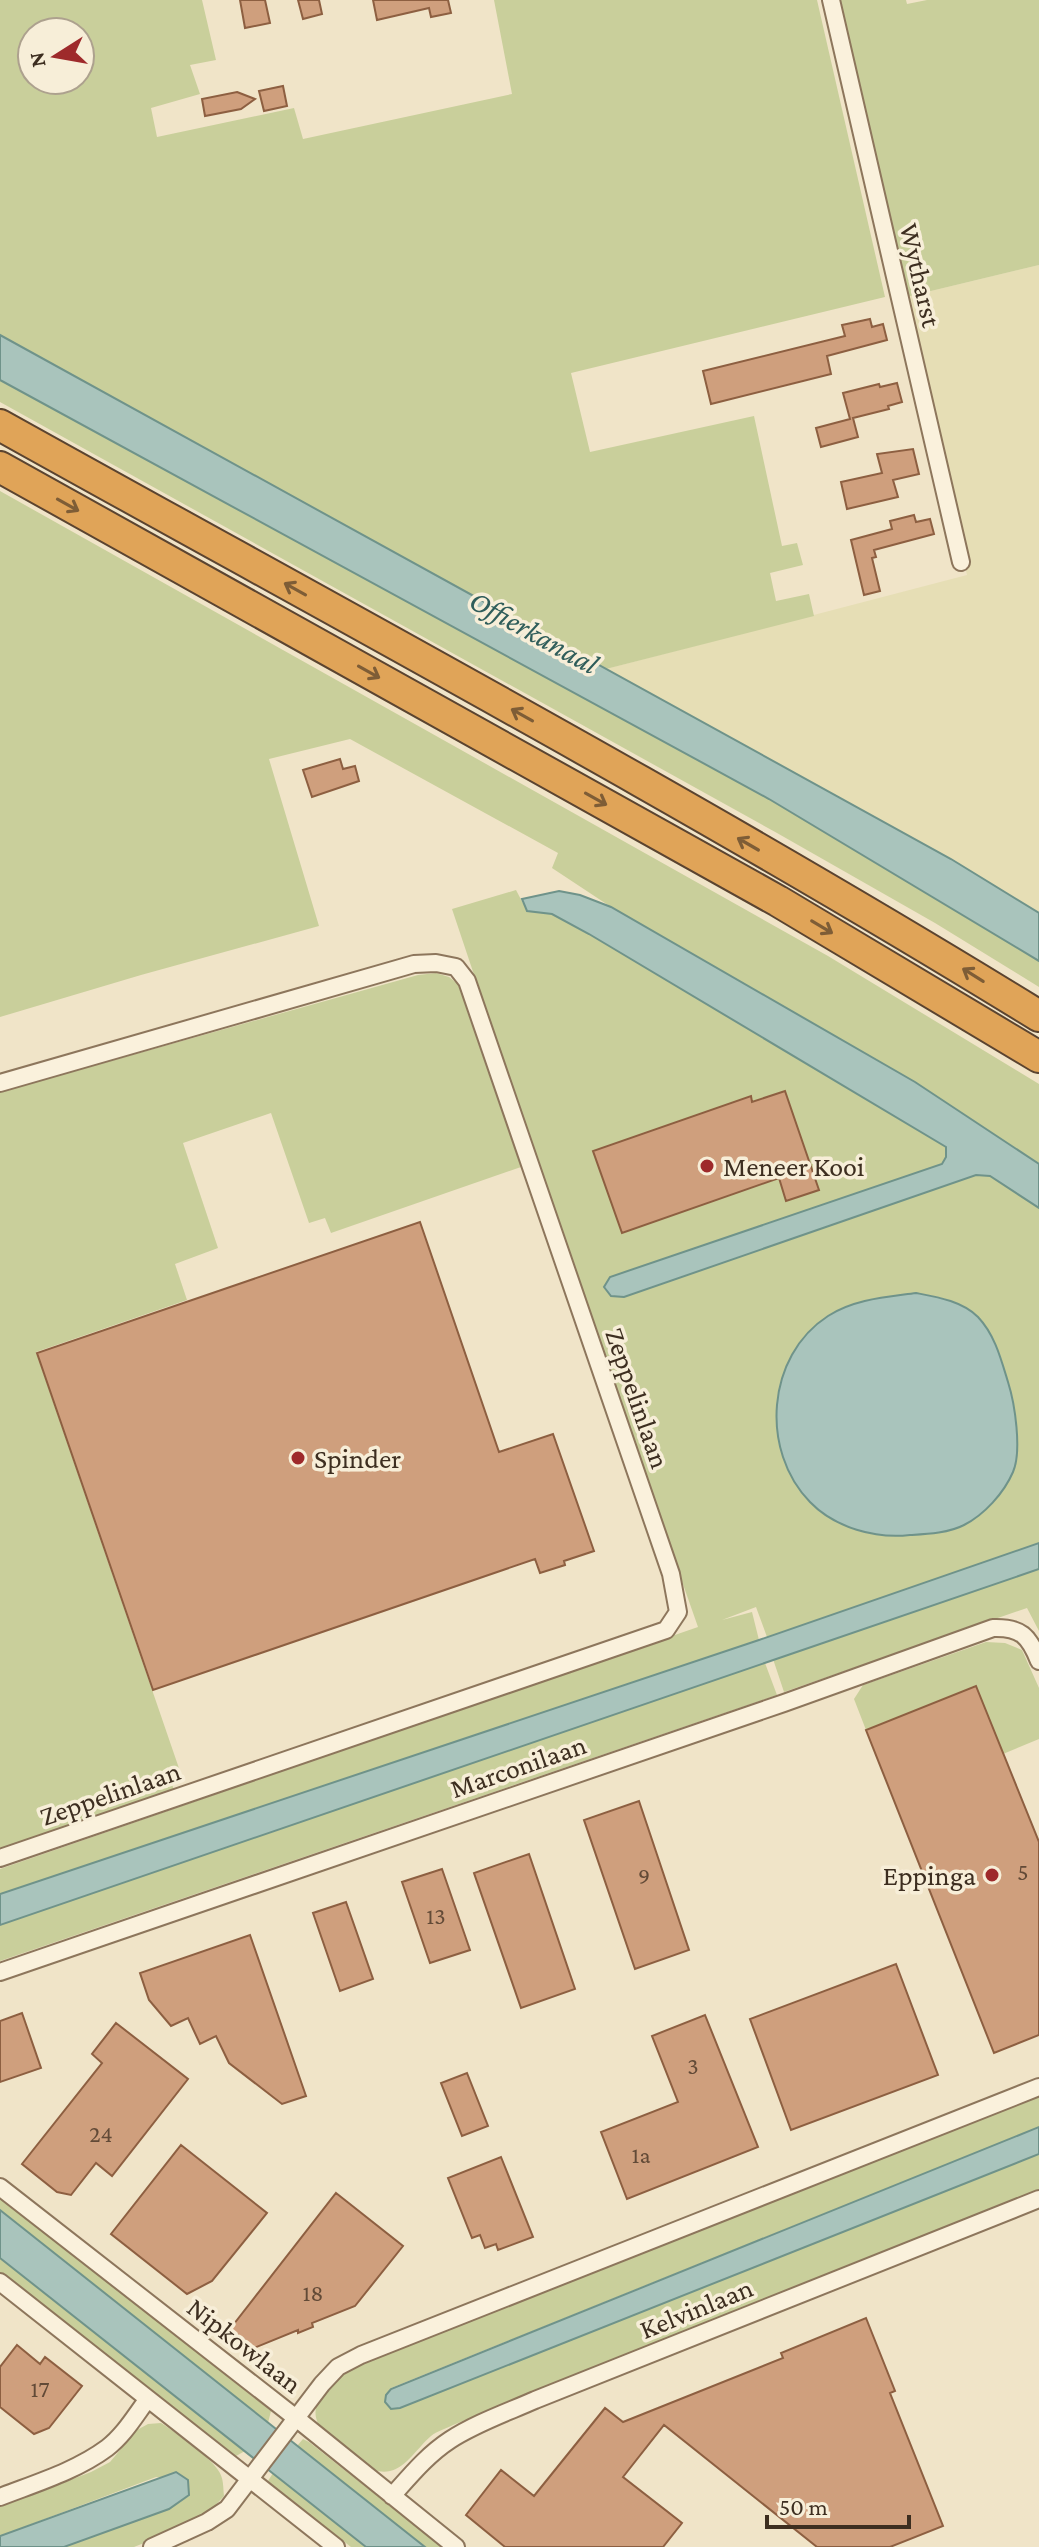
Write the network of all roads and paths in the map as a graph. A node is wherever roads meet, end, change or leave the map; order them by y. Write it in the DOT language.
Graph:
graph roads {
  1 [pos="831,0"];
  2 [pos="0,425"];
  3 [pos="0,467"];
  4 [pos="961,562"];
  5 [pos="1039,1016"];
  6 [pos="1039,1057"];
  7 [pos="0,1083"];
  8 [pos="1039,1661"];
  9 [pos="0,1858"];
  10 [pos="0,1972"];
  11 [pos="1039,2087"];
  12 [pos="0,2187"];
  13 [pos="1039,2199"];
  14 [pos="0,2282"];
  15 [pos="147,2400"];
  16 [pos="293,2422"];
  17 [pos="251,2480"];
  18 [pos="392,2496"];
  19 [pos="0,2497"];
  20 [pos="152,2547"];
  21 [pos="336,2547"];
  22 [pos="456,2547"];
  1 -- 4 [label="street, Wytharst"];
  5 -- 2 [label="highway, one-way"];
  3 -- 6 [label="highway, one-way"];
  7 -- 9 [label="street, Zeppelinlaan"];
  8 -- 10 [label="street, Marconilaan"];
  11 -- 16 [label="street"];
  12 -- 16 [label="street, Nipkowlaan"];
  13 -- 18 [label="street, Kelvinlaan"];
  14 -- 15 [label="street"];
  15 -- 17 [label="street"];
  15 -- 19 [label="street"];
  16 -- 17 [label="street, Nipkowlaan"];
  16 -- 18 [label="street, Nipkowlaan"];
  17 -- 20 [label="street, Nipkowlaan"];
  17 -- 21 [label="street"];
  18 -- 22 [label="street, Nipkowlaan"];
}
